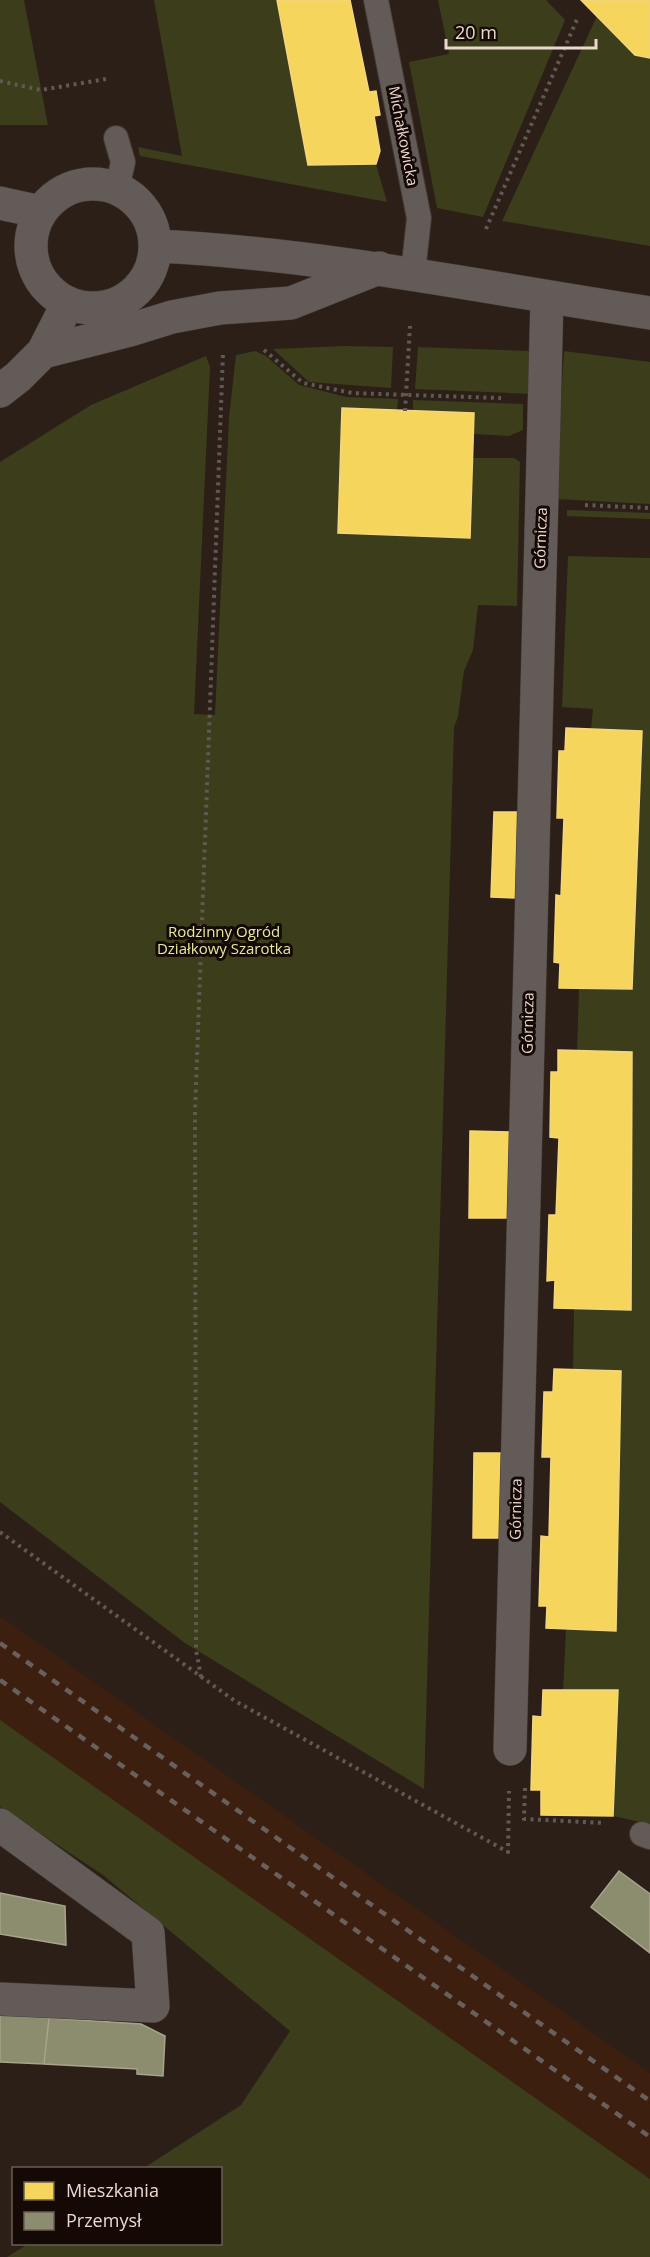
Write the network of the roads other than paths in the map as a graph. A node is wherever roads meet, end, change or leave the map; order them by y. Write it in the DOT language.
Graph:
graph roads {
  1 [pos="376,0"];
  2 [pos="116,138"];
  3 [pos="117,189"];
  4 [pos="0,203"];
  5 [pos="41,212"];
  6 [pos="157,246"];
  7 [pos="379,268"];
  8 [pos="413,273"];
  9 [pos="547,297"];
  10 [pos="68,303"];
  11 [pos="650,313"];
  12 [pos="43,352"];
  13 [pos="0,391"];
  14 [pos="510,1749"];
  15 [pos="0,1824"];
  16 [pos="0,1999"];
  1 -- 8 [label="lane, Michałkowicka"];
  2 -- 3 [label="lane"];
  3 -- 5 [label="street"];
  3 -- 6 [label="street"];
  4 -- 5 [label="street"];
  5 -- 10 [label="street"];
  6 -- 7 [label="street"];
  6 -- 10 [label="street"];
  7 -- 8 [label="street"];
  7 -- 12 [label="street"];
  8 -- 9 [label="street"];
  9 -- 11 [label="street"];
  9 -- 14 [label="street, Górnicza"];
  10 -- 12 [label="street"];
  12 -- 13 [label="street"];
  15 -- 16 [label="street"];
}
